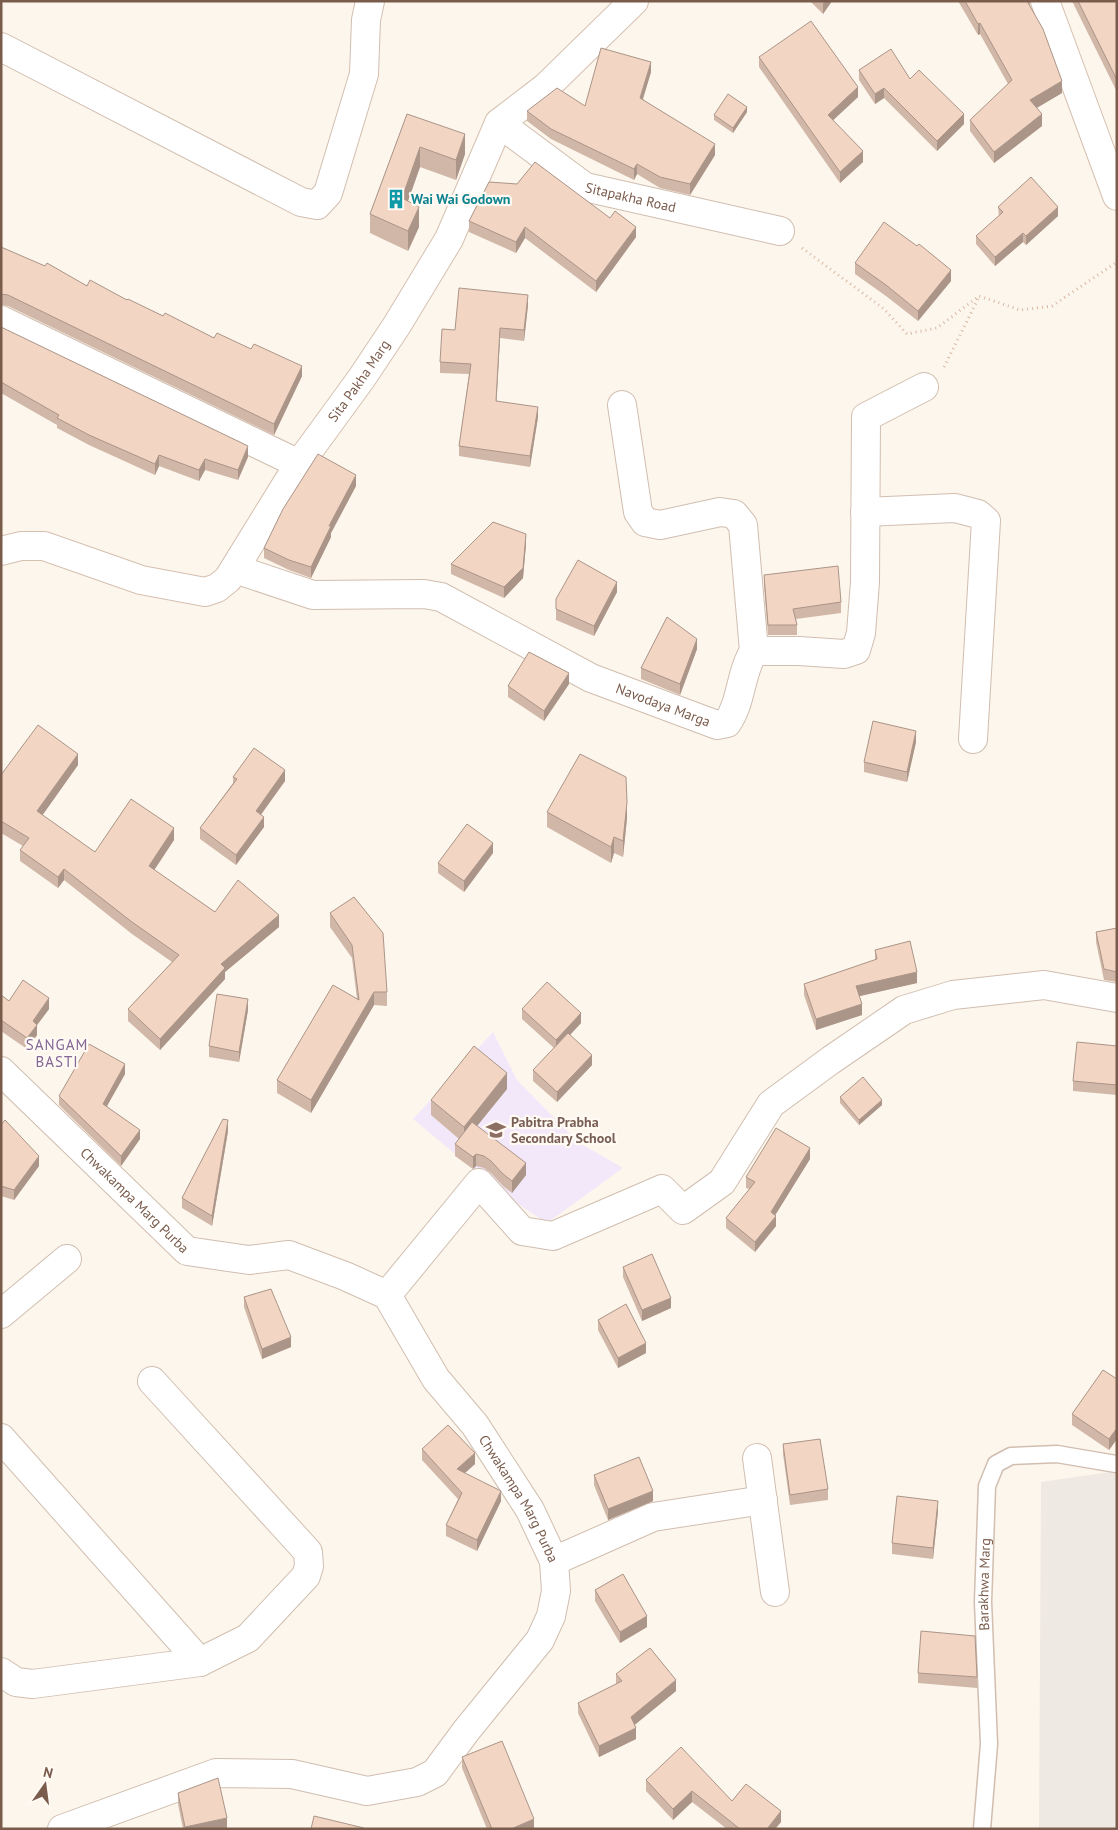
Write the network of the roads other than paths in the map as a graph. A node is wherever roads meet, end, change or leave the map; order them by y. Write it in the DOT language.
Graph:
graph roads {
  1 [pos="370,1"];
  2 [pos="634,1"];
  3 [pos="1045,1"];
  4 [pos="1,46"];
  5 [pos="499,123"];
  6 [pos="1117,196"];
  7 [pos="780,231"];
  8 [pos="1,320"];
  9 [pos="924,387"];
  10 [pos="622,405"];
  11 [pos="299,464"];
  12 [pos="866,512"];
  13 [pos="1,551"];
  14 [pos="235,569"];
  15 [pos="754,651"];
  16 [pos="973,739"];
  17 [pos="1117,998"];
  18 [pos="1,1071"];
  19 [pos="67,1259"];
  20 [pos="387,1295"];
  21 [pos="1,1314"];
  22 [pos="152,1381"];
  23 [pos="1,1438"];
  24 [pos="756,1458"];
  25 [pos="1116,1464"];
  26 [pos="762,1500"];
  27 [pos="554,1561"];
  28 [pos="775,1592"];
  29 [pos="200,1662"];
  30 [pos="1,1672"];
  31 [pos="62,1829"];
  32 [pos="982,1829"];
  1 -- 4 [label="street"];
  2 -- 5 [label="street, Sita Pakha Marg"];
  3 -- 6 [label="street"];
  5 -- 7 [label="street, Sitapakha Road"];
  5 -- 11 [label="street, Sita Pakha Marg"];
  8 -- 11 [label="street"];
  9 -- 12 [label="street"];
  10 -- 15 [label="street"];
  11 -- 14 [label="street, Sita Pakha Marg"];
  12 -- 15 [label="street"];
  12 -- 16 [label="street"];
  13 -- 14 [label="street, Sita Pakha Marg"];
  14 -- 15 [label="street, Navodaya Marga"];
  17 -- 20 [label="street"];
  18 -- 20 [label="street, Chwakampa Marg Purba"];
  19 -- 21 [label="street"];
  20 -- 27 [label="street, Chwakampa Marg Purba"];
  22 -- 29 [label="street"];
  23 -- 29 [label="street"];
  24 -- 26 [label="street"];
  25 -- 32 [label="lane, Barakhwa Marg"];
  26 -- 27 [label="street"];
  26 -- 28 [label="street"];
  27 -- 31 [label="street, Chwakampa Marg Purba"];
  29 -- 30 [label="street"];
}
